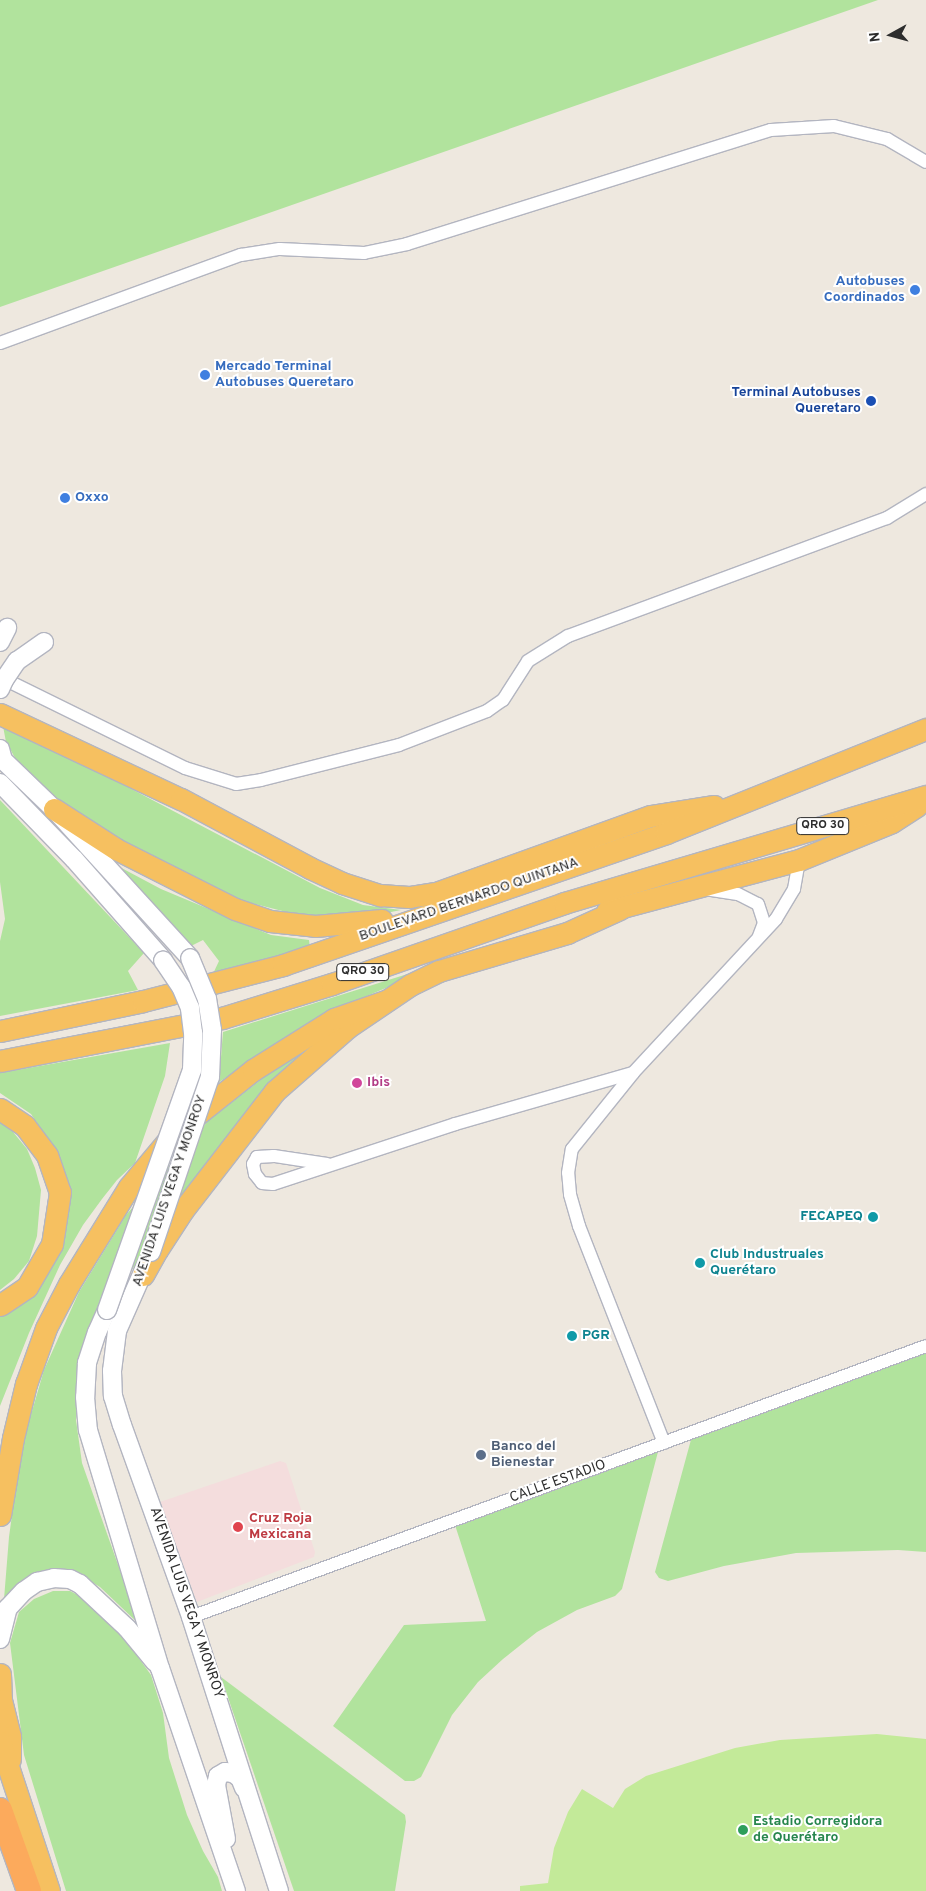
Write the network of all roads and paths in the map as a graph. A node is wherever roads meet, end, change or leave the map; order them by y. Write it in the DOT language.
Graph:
graph roads {
  1 [pos="926,162"];
  2 [pos="0,343"];
  3 [pos="926,494"];
  4 [pos="44,642"];
  5 [pos="0,677"];
  6 [pos="0,689"];
  7 [pos="0,714"];
  8 [pos="926,729"];
  9 [pos="2,754"];
  10 [pos="0,784"];
  11 [pos="926,796"];
  12 [pos="926,801"];
  13 [pos="742,802"];
  14 [pos="54,809"];
  15 [pos="799,860"];
  16 [pos="695,887"];
  17 [pos="620,909"];
  18 [pos="425,915"];
  19 [pos="756,941"];
  20 [pos="416,953"];
  21 [pos="385,1001"];
  22 [pos="0,1031"];
  23 [pos="0,1061"];
  24 [pos="633,1073"];
  25 [pos="0,1109"];
  26 [pos="327,1164"];
  27 [pos="143,1275"];
  28 [pos="0,1306"];
  29 [pos="926,1346"];
  30 [pos="664,1443"];
  31 [pos="0,1515"];
  32 [pos="191,1617"];
  33 [pos="0,1639"];
  34 [pos="160,1668"];
  35 [pos="0,1674"];
  36 [pos="0,1742"];
  37 [pos="10,1770"];
  38 [pos="0,1810"];
  39 [pos="254,1811"];
  40 [pos="235,1888"];
  41 [pos="29,1891"];
  42 [pos="49,1891"];
  43 [pos="279,1891"];
  1 -- 2 [label="street"];
  3 -- 5 [label="street"];
  4 -- 6 [label="main road, bridge"];
  7 -- 13 [label="highway"];
  8 -- 13 [label="highway, BOULEVARD BERNARDO QUINTANA / QRO 30"];
  9 -- 14 [label="main road, AVENIDA LUIS VEGA Y MONROY"];
  10 -- 34 [label="main road, AVENIDA LUIS VEGA Y MONROY, bridge"];
  11 -- 20 [label="highway, QRO 30"];
  12 -- 15 [label="highway"];
  13 -- 18 [label="highway, BOULEVARD BERNARDO QUINTANA / QRO 30"];
  14 -- 18 [label="highway"];
  14 -- 27 [label="main road, AVENIDA LUIS VEGA Y MONROY, bridge"];
  15 -- 16 [label="highway"];
  15 -- 19 [label="street"];
  16 -- 17 [label="highway"];
  16 -- 19 [label="street"];
  17 -- 20 [label="highway"];
  17 -- 21 [label="highway"];
  18 -- 22 [label="highway, BOULEVARD BERNARDO QUINTANA / QRO 30"];
  19 -- 24 [label="street"];
  20 -- 23 [label="highway, QRO 30"];
  21 -- 27 [label="highway"];
  21 -- 31 [label="highway"];
  24 -- 26 [label="street"];
  24 -- 30 [label="street"];
  25 -- 28 [label="highway"];
  26 -- 26 [label="street"];
  27 -- 32 [label="main road, AVENIDA LUIS VEGA Y MONROY"];
  29 -- 30 [label="street, CALLE ESTADIO"];
  30 -- 32 [label="street, CALLE ESTADIO"];
  32 -- 39 [label="main road, AVENIDA LUIS VEGA Y MONROY"];
  33 -- 34 [label="main road"];
  34 -- 40 [label="main road, AVENIDA LUIS VEGA Y MONROY"];
  35 -- 37 [label="highway"];
  36 -- 37 [label="highway"];
  37 -- 42 [label="highway"];
  38 -- 41 [label="highway"];
  39 -- 40 [label="main road"];
  39 -- 43 [label="main road, AVENIDA LUIS VEGA Y MONROY"];
}
